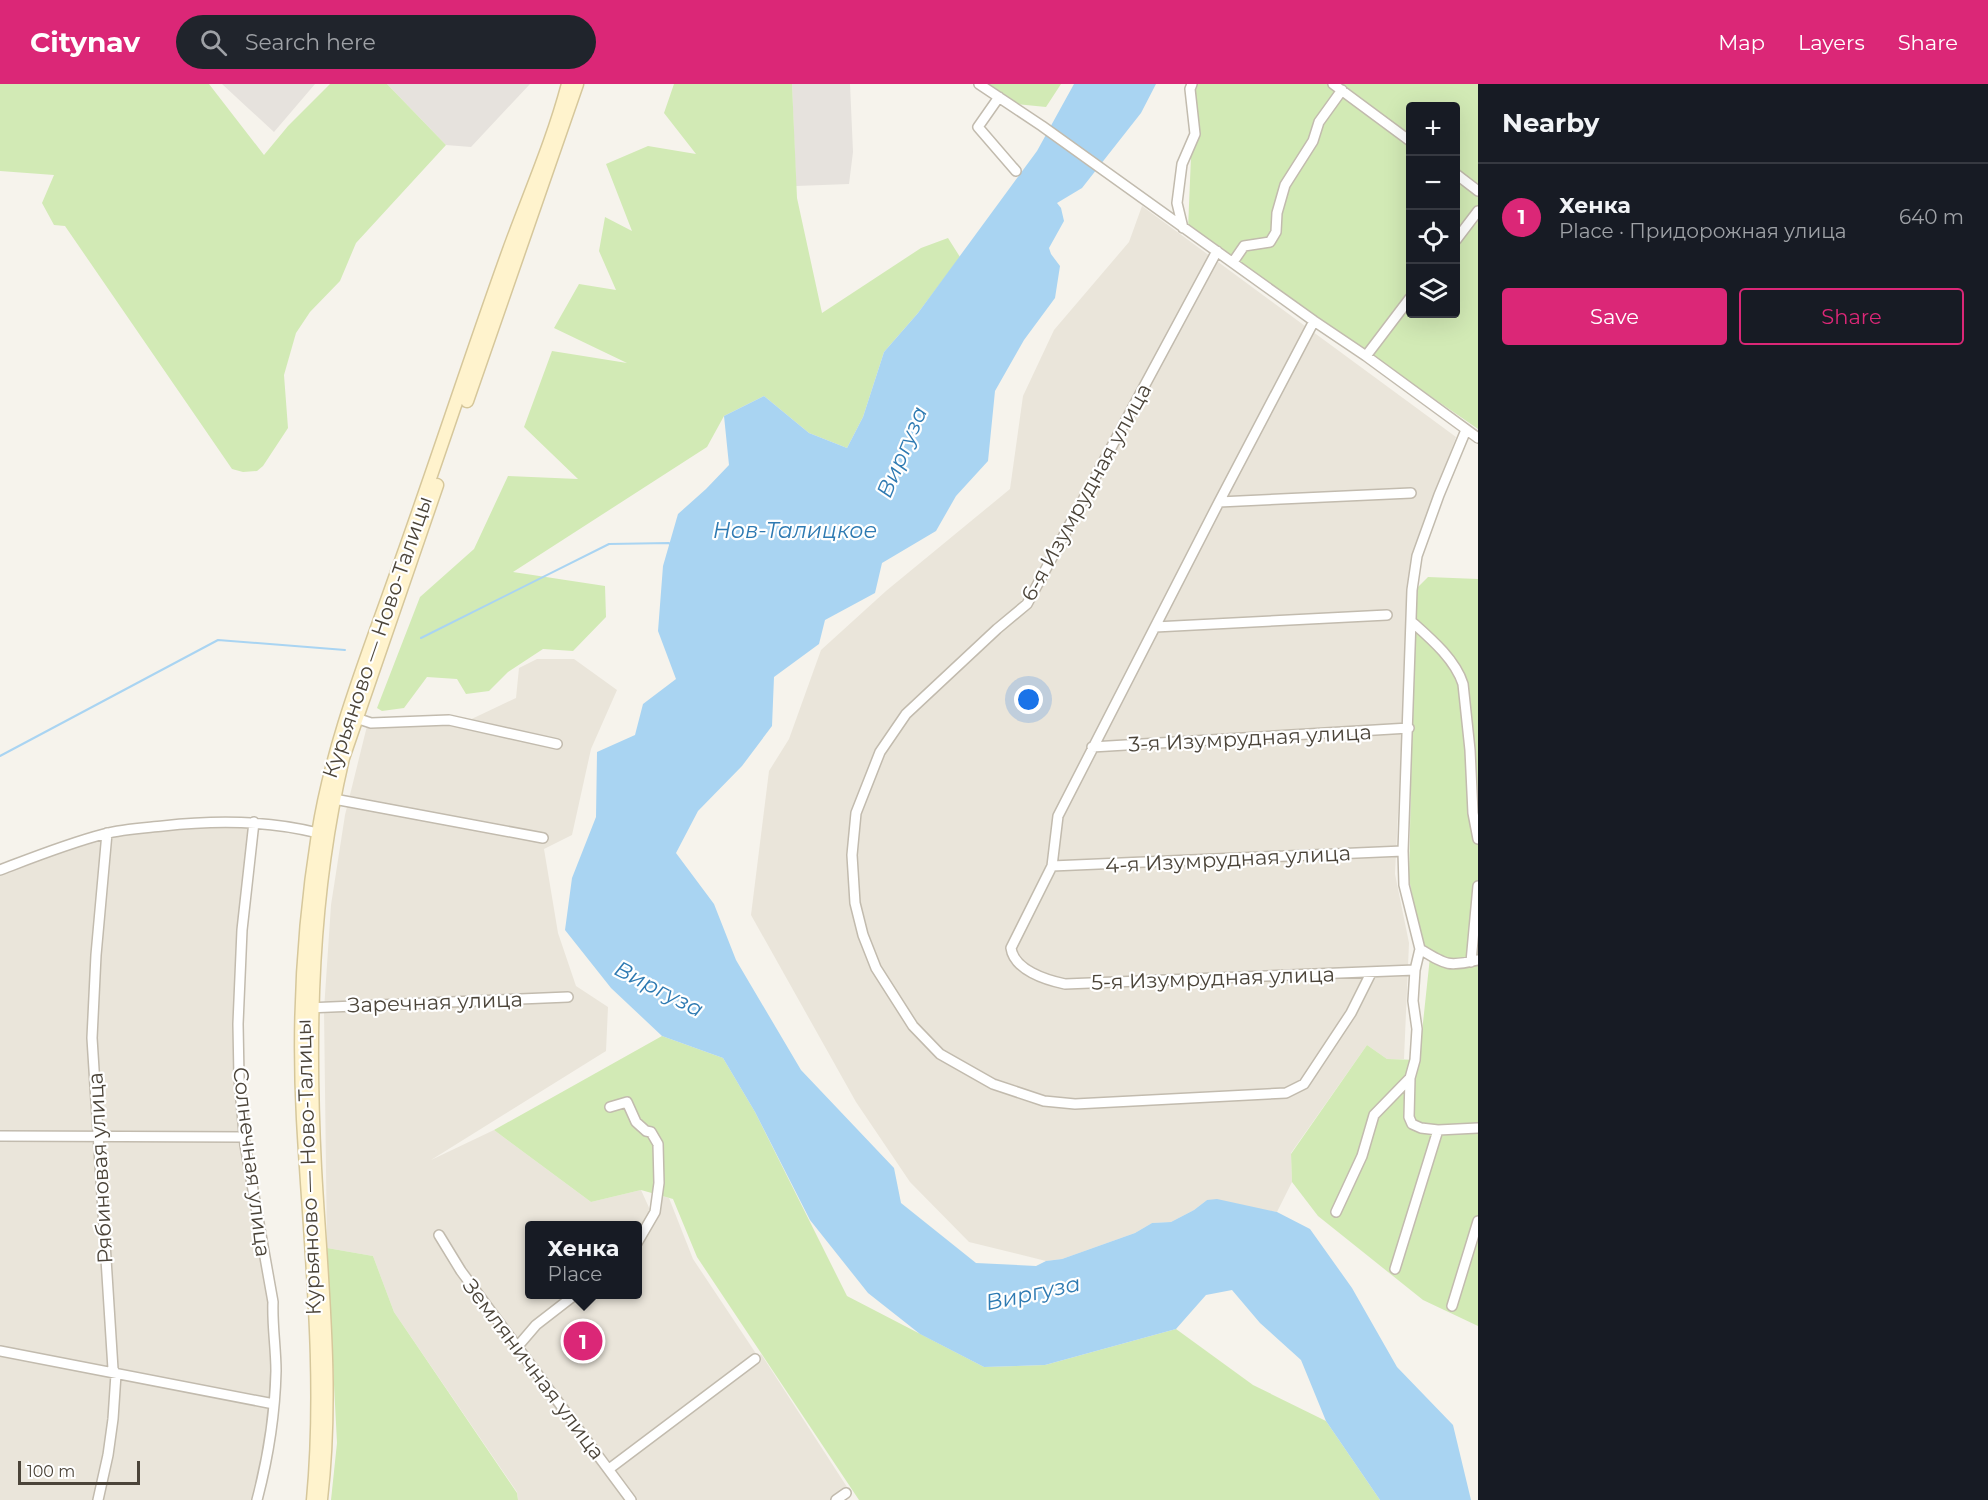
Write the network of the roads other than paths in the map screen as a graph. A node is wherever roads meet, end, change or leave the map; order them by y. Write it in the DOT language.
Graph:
graph roads {
  1 [pos="577,84"];
  2 [pos="979,84"];
  3 [pos="1192,84"];
  4 [pos="1333,84"];
  5 [pos="564,87"];
  6 [pos="1342,90"];
  7 [pos="999,97"];
  8 [pos="1406,138"];
  9 [pos="1016,171"];
  10 [pos="1460,178"];
  11 [pos="1478,191"];
  12 [pos="1478,211"];
  13 [pos="1182,228"];
  14 [pos="1460,234"];
  15 [pos="1217,251"];
  16 [pos="1233,262"];
  17 [pos="1406,303"];
  18 [pos="1314,321"];
  19 [pos="1366,356"];
  20 [pos="1466,430"];
  21 [pos="1478,438"];
  22 [pos="1411,493"];
  23 [pos="1219,502"];
  24 [pos="1387,615"];
  25 [pos="1411,621"];
  26 [pos="1155,627"];
  27 [pos="356,718"];
  28 [pos="1408,728"];
  29 [pos="557,744"];
  30 [pos="1092,747"];
  31 [pos="334,799"];
  32 [pos="254,822"];
  33 [pos="318,833"];
  34 [pos="107,834"];
  35 [pos="543,838"];
  36 [pos="1478,839"];
  37 [pos="1403,851"];
  38 [pos="1052,866"];
  39 [pos="0,870"];
  40 [pos="1478,886"];
  41 [pos="1420,949"];
  42 [pos="1474,961"];
  43 [pos="1415,970"];
  44 [pos="1371,973"];
  45 [pos="568,997"];
  46 [pos="307,1008"];
  47 [pos="1410,1078"];
  48 [pos="610,1107"];
  49 [pos="1478,1128"];
  50 [pos="1438,1130"];
  51 [pos="97,1135"];
  52 [pos="0,1136"];
  53 [pos="245,1137"];
  54 [pos="1336,1212"];
  55 [pos="1478,1221"];
  56 [pos="642,1234"];
  57 [pos="439,1235"];
  58 [pos="1395,1269"];
  59 [pos="570,1299"];
  60 [pos="1452,1306"];
  61 [pos="518,1346"];
  62 [pos="0,1351"];
  63 [pos="754,1359"];
  64 [pos="116,1374"];
  65 [pos="274,1404"];
  66 [pos="609,1469"];
  67 [pos="846,1493"];
  68 [pos="98,1500"];
  69 [pos="257,1500"];
  70 [pos="312,1500"];
  71 [pos="321,1500"];
  72 [pos="631,1500"];
  73 [pos="836,1500"];
  1 -- 27 [label="main road, Курьяново — Ново-Талицы"];
  2 -- 7 [label="street"];
  3 -- 13 [label="street"];
  4 -- 6 [label="street"];
  5 -- 33 [label="main road, Курьяново — Ново-Талицы"];
  6 -- 8 [label="street"];
  6 -- 16 [label="street"];
  7 -- 9 [label="street"];
  7 -- 13 [label="street"];
  10 -- 11 [label="street"];
  12 -- 14 [label="street"];
  13 -- 15 [label="street"];
  15 -- 16 [label="street"];
  15 -- 44 [label="street, 6-я Изумрудная улица"];
  16 -- 18 [label="street"];
  17 -- 19 [label="street"];
  18 -- 19 [label="street"];
  18 -- 23 [label="street"];
  19 -- 20 [label="street"];
  20 -- 21 [label="street"];
  20 -- 25 [label="street"];
  22 -- 23 [label="street"];
  23 -- 26 [label="street"];
  24 -- 26 [label="street"];
  25 -- 28 [label="street"];
  25 -- 36 [label="street"];
  26 -- 30 [label="street"];
  27 -- 29 [label="street"];
  27 -- 31 [label="main road, Курьяново — Ново-Талицы"];
  28 -- 30 [label="street, 3-я Изумрудная улица"];
  28 -- 37 [label="street"];
  30 -- 38 [label="street"];
  31 -- 35 [label="street"];
  31 -- 46 [label="main road, Курьяново — Ново-Талицы"];
  32 -- 33 [label="street"];
  32 -- 34 [label="street"];
  32 -- 53 [label="street, Солнечная улица"];
  33 -- 46 [label="main road, Курьяново — Ново-Талицы"];
  34 -- 39 [label="street"];
  34 -- 51 [label="street, Рябиновая улица"];
  37 -- 38 [label="street, 4-я Изумрудная улица"];
  37 -- 41 [label="street"];
  38 -- 44 [label="street, 5-я Изумрудная улица"];
  40 -- 42 [label="street"];
  41 -- 42 [label="street"];
  41 -- 43 [label="street"];
  43 -- 44 [label="street, 5-я Изумрудная улица"];
  43 -- 47 [label="street"];
  45 -- 46 [label="street, Заречная улица"];
  46 -- 70 [label="main road, Курьяново — Ново-Талицы"];
  46 -- 71 [label="main road, Курьяново — Ново-Талицы"];
  47 -- 50 [label="street"];
  47 -- 54 [label="street"];
  48 -- 56 [label="street"];
  49 -- 50 [label="street"];
  50 -- 58 [label="street"];
  51 -- 52 [label="street"];
  51 -- 53 [label="street"];
  51 -- 64 [label="street, Рябиновая улица"];
  53 -- 65 [label="street, Солнечная улица"];
  55 -- 60 [label="street"];
  57 -- 61 [label="street, Земляничная улица"];
  59 -- 61 [label="street"];
  61 -- 66 [label="street, Земляничная улица"];
  62 -- 64 [label="street"];
  63 -- 66 [label="street"];
  64 -- 65 [label="street"];
  64 -- 68 [label="street, Рябиновая улица"];
  65 -- 69 [label="street, Солнечная улица"];
  66 -- 72 [label="street, Земляничная улица"];
  67 -- 73 [label="street"];
}
